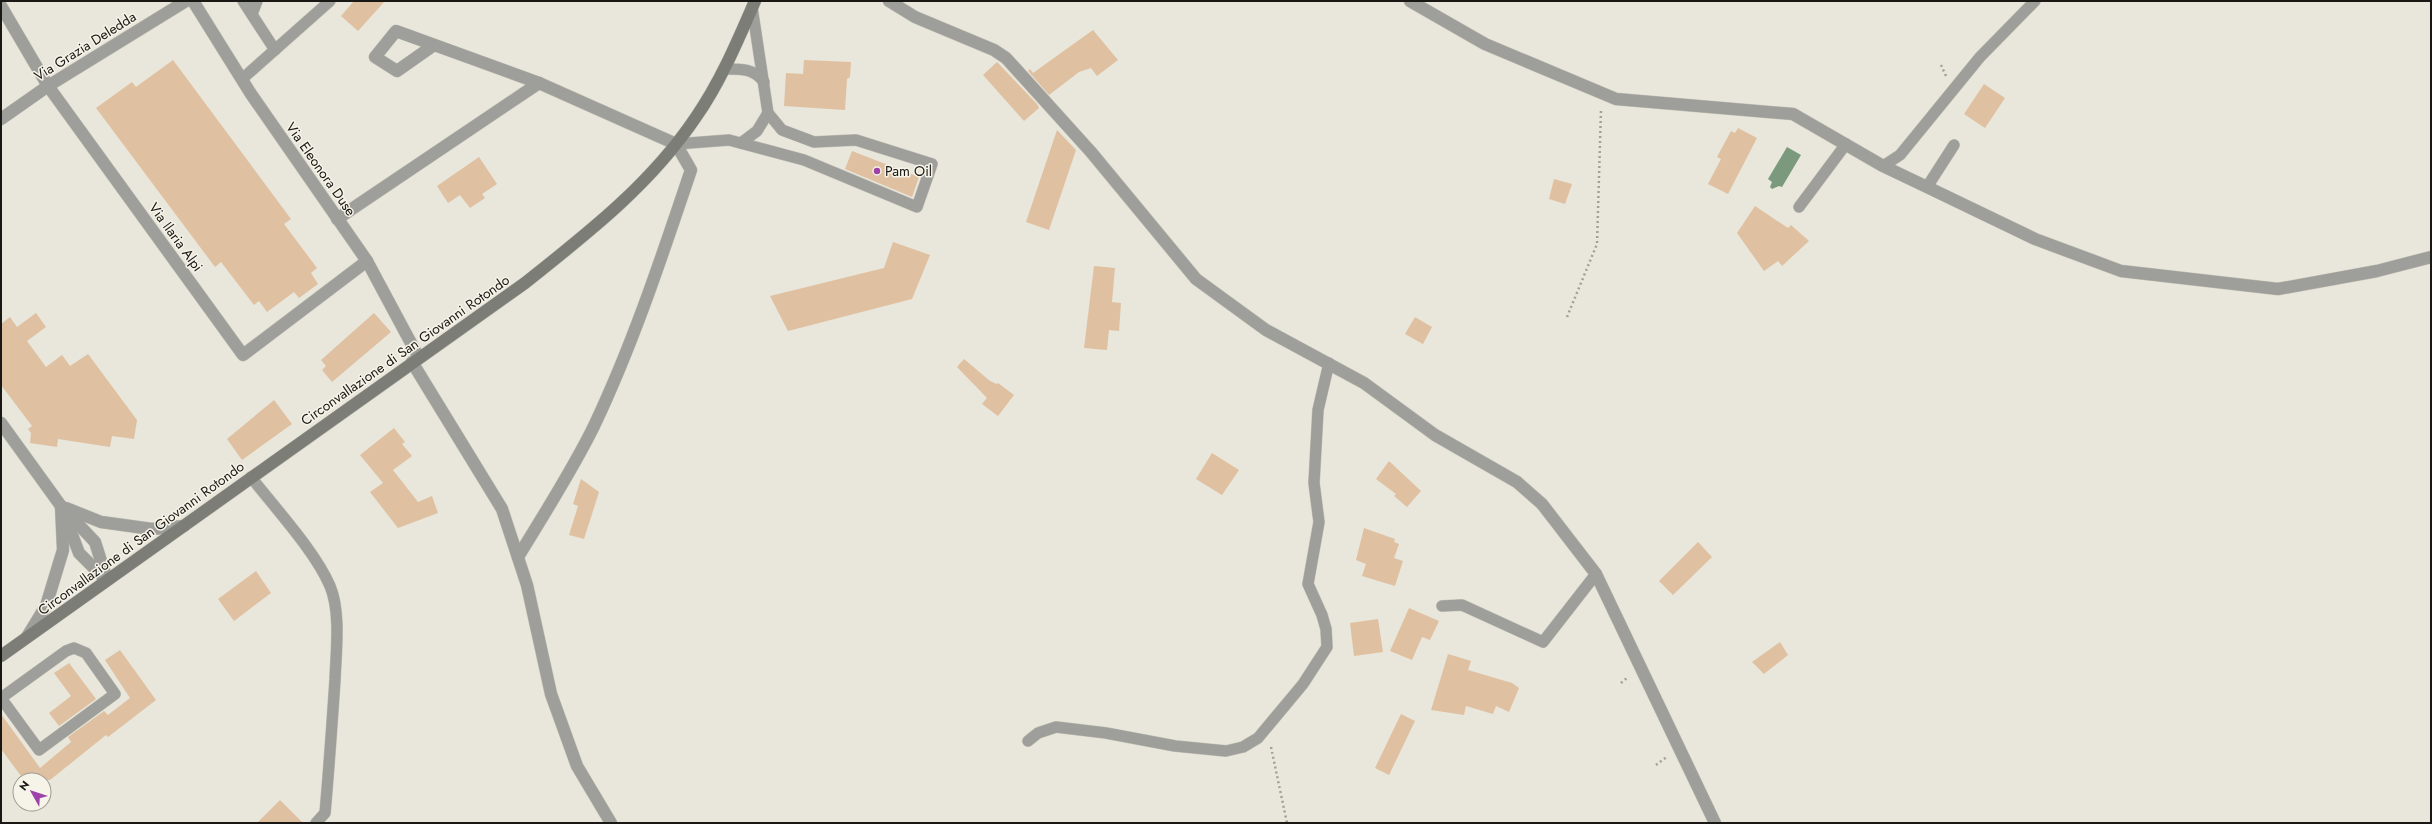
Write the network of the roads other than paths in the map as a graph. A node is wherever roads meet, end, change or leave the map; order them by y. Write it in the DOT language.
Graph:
graph roads {
  1 [pos="186,1"];
  2 [pos="193,1"];
  3 [pos="243,1"];
  4 [pos="257,1"];
  5 [pos="330,1"];
  6 [pos="889,1"];
  7 [pos="1410,1"];
  8 [pos="2030,3"];
  9 [pos="754,4"];
  10 [pos="1,6"];
  11 [pos="252,14"];
  12 [pos="434,45"];
  13 [pos="275,50"];
  14 [pos="724,69"];
  15 [pos="242,79"];
  16 [pos="764,82"];
  17 [pos="540,83"];
  18 [pos="48,86"];
  19 [pos="768,114"];
  20 [pos="1,119"];
  21 [pos="676,144"];
  22 [pos="741,144"];
  23 [pos="1846,144"];
  24 [pos="1954,145"];
  25 [pos="1883,166"];
  26 [pos="1926,187"];
  27 [pos="1800,207"];
  28 [pos="337,219"];
  29 [pos="2431,257"];
  30 [pos="367,261"];
  31 [pos="416,360"];
  32 [pos="1329,362"];
  33 [pos="1,423"];
  34 [pos="252,477"];
  35 [pos="61,506"];
  36 [pos="184,526"];
  37 [pos="518,557"];
  38 [pos="1596,574"];
  39 [pos="107,580"];
  40 [pos="1442,606"];
  41 [pos="27,637"];
  42 [pos="1,656"];
  43 [pos="1,698"];
  44 [pos="1028,741"];
  45 [pos="316,823"];
  46 [pos="611,823"];
  47 [pos="1714,823"];
  1 -- 18 [label="street, Via Grazia Deledda"];
  2 -- 15 [label="street, Via Eleonora Duse"];
  3 -- 11 [label="lane"];
  4 -- 11 [label="lane"];
  5 -- 13 [label="lane"];
  6 -- 32 [label="street"];
  7 -- 23 [label="street"];
  8 -- 25 [label="lane"];
  9 -- 14 [label="main road, Circonvallazione di San Giovanni Rotondo"];
  9 -- 16 [label="lane"];
  10 -- 18 [label="street, Via Ilaria Alpi"];
  11 -- 13 [label="lane"];
  12 -- 17 [label="street"];
  13 -- 15 [label="lane"];
  14 -- 16 [label="lane"];
  14 -- 21 [label="main road, Circonvallazione di San Giovanni Rotondo"];
  15 -- 28 [label="street, Via Eleonora Duse"];
  16 -- 19 [label="lane"];
  17 -- 21 [label="street"];
  17 -- 28 [label="street"];
  18 -- 20 [label="street, Via Grazia Deledda"];
  18 -- 30 [label="street, Via Ilaria Alpi"];
  19 -- 22 [label="lane"];
  19 -- 22 [label="lane"];
  21 -- 22 [label="lane"];
  21 -- 31 [label="main road, Circonvallazione di San Giovanni Rotondo"];
  21 -- 37 [label="street"];
  23 -- 25 [label="street"];
  23 -- 27 [label="lane"];
  24 -- 26 [label="lane"];
  25 -- 26 [label="street"];
  26 -- 29 [label="street"];
  28 -- 30 [label="street, Via Eleonora Duse"];
  30 -- 31 [label="street, Via Eleonora Duse"];
  31 -- 34 [label="main road, Circonvallazione di San Giovanni Rotondo"];
  31 -- 37 [label="street, Via Eleonora Duse"];
  32 -- 38 [label="street"];
  32 -- 44 [label="lane"];
  33 -- 35 [label="street"];
  34 -- 36 [label="main road, Circonvallazione di San Giovanni Rotondo"];
  34 -- 45 [label="lane"];
  35 -- 36 [label="street"];
  35 -- 39 [label="street"];
  35 -- 39 [label="street"];
  35 -- 41 [label="street"];
  36 -- 39 [label="main road, Circonvallazione di San Giovanni Rotondo"];
  37 -- 46 [label="street, Via Eleonora Duse"];
  38 -- 40 [label="lane"];
  38 -- 47 [label="street"];
  39 -- 41 [label="main road, Circonvallazione di San Giovanni Rotondo"];
  41 -- 42 [label="main road, Circonvallazione di San Giovanni Rotondo"];
  43 -- 43 [label="lane"];
}
